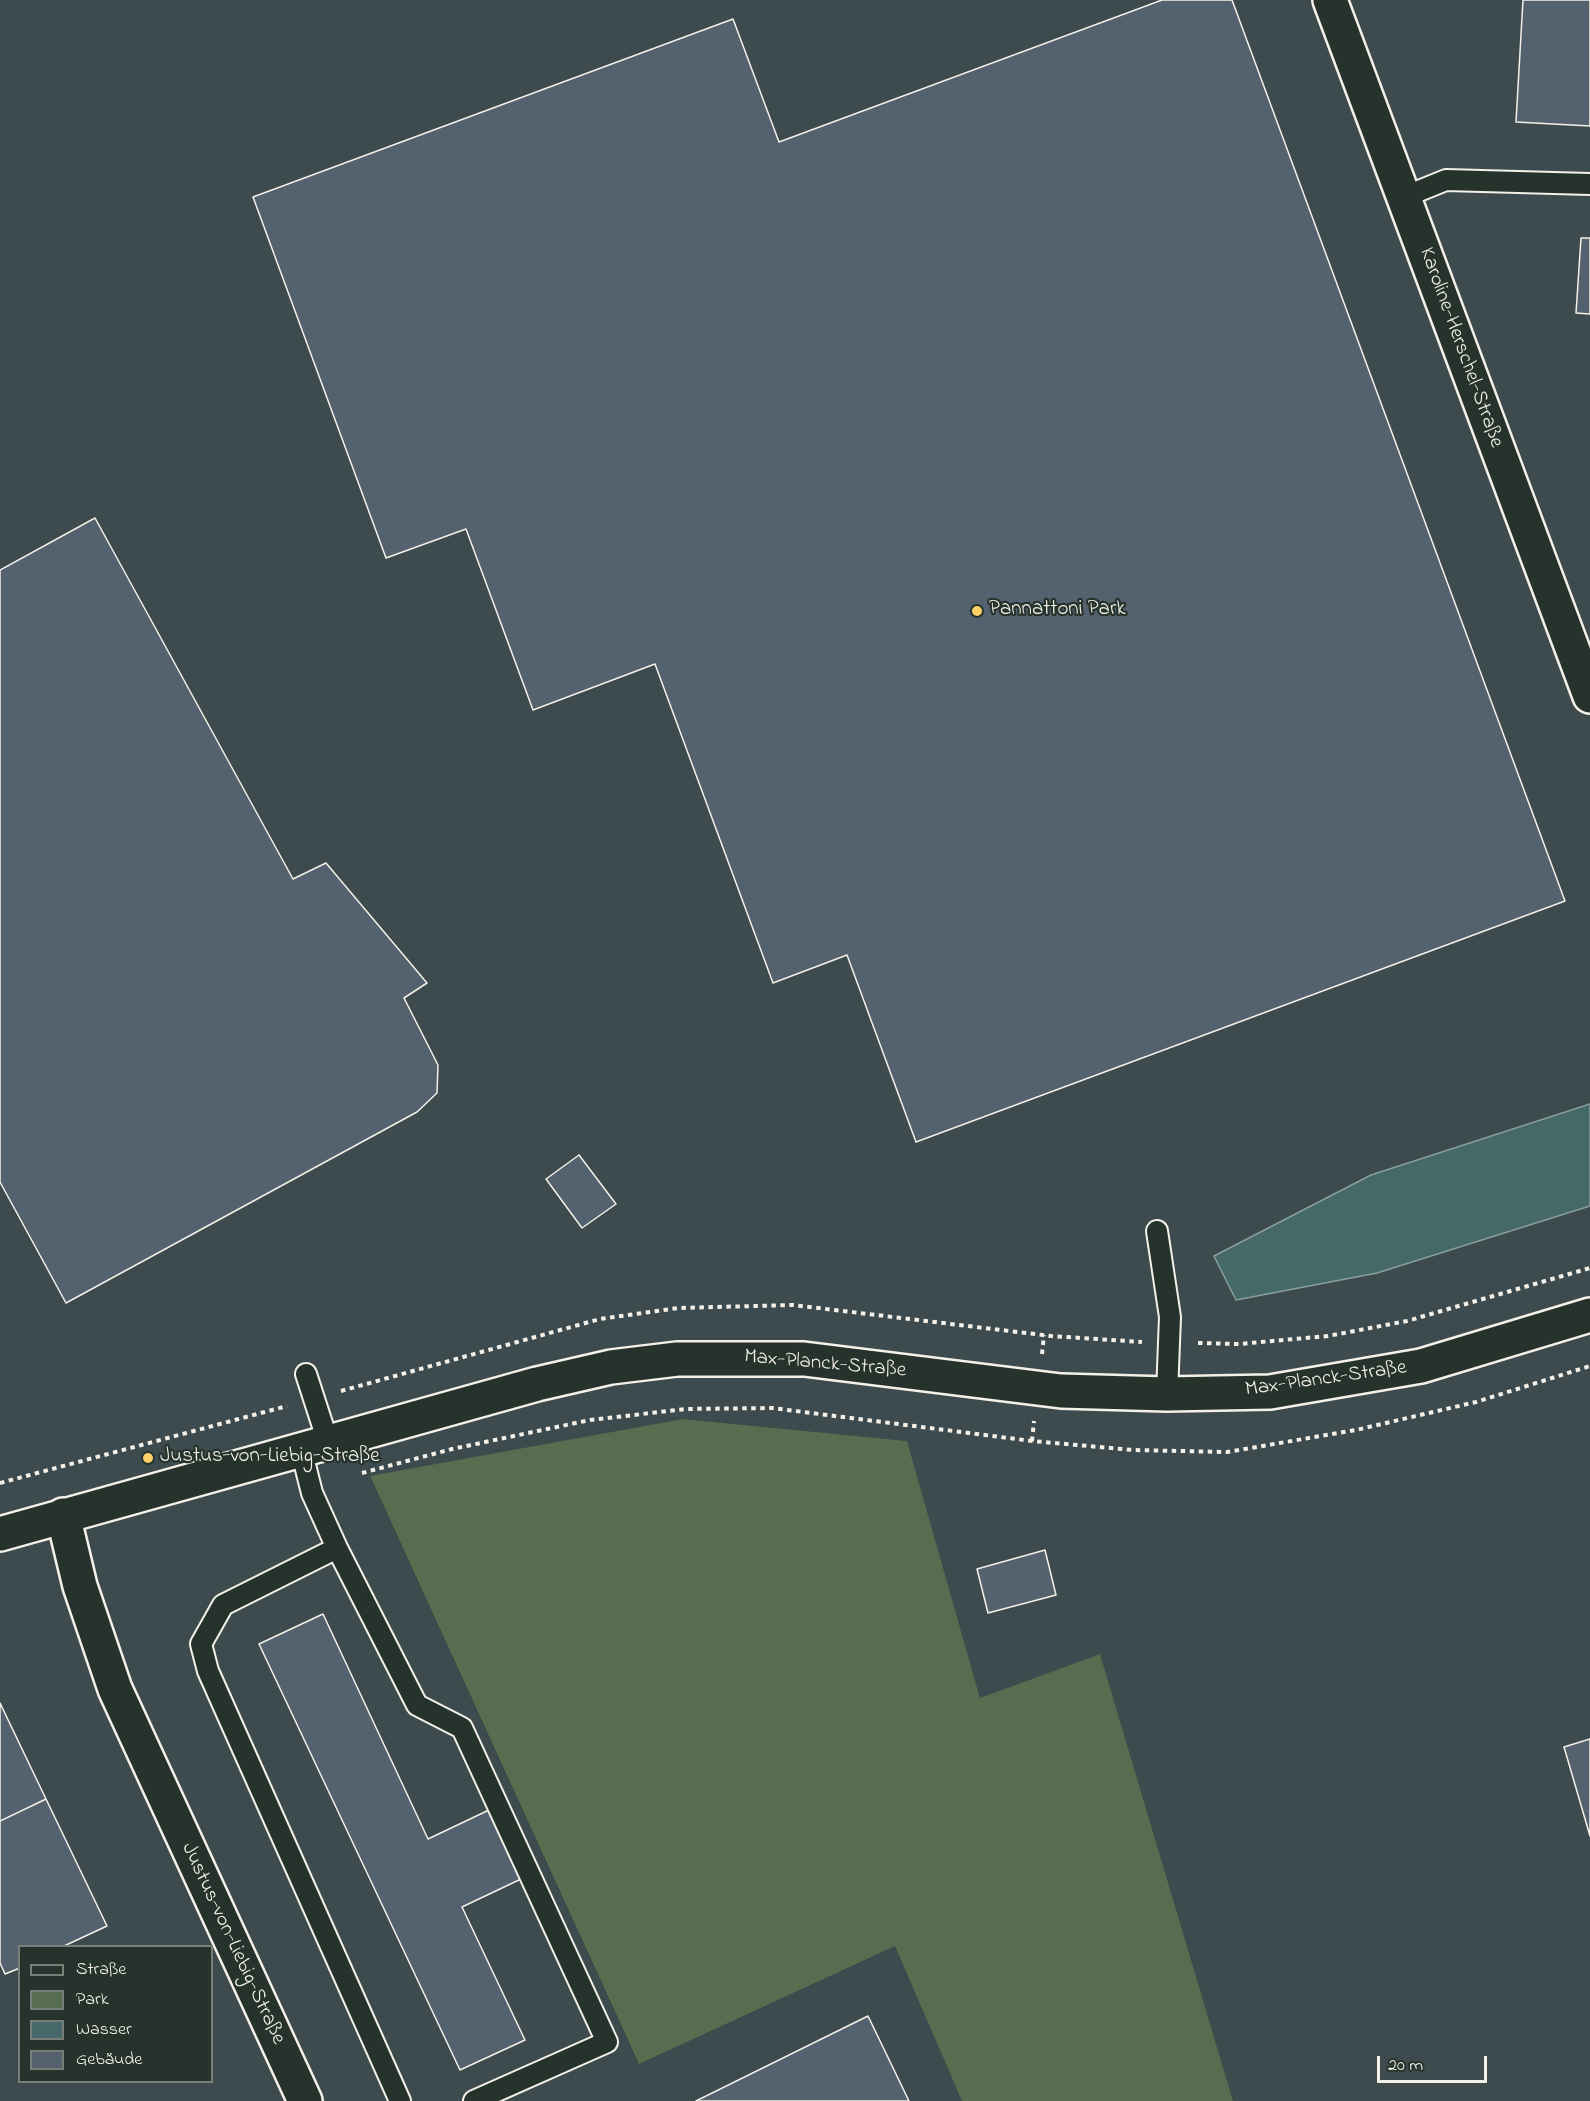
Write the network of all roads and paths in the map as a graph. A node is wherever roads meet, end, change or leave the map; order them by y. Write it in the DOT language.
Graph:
graph roads {
  1 [pos="1330,0"];
  2 [pos="1590,184"];
  3 [pos="1404,197"];
  4 [pos="1590,696"];
  5 [pos="1157,1231"];
  6 [pos="1590,1315"];
  7 [pos="1590,1366"];
  8 [pos="306,1374"];
  9 [pos="1167,1394"];
  10 [pos="315,1445"];
  11 [pos="311,1486"];
  12 [pos="63,1515"];
  13 [pos="0,1534"];
  14 [pos="337,1548"];
  15 [pos="305,2101"];
  16 [pos="399,2101"];
  17 [pos="474,2101"];
  1 -- 3 [label="street, Karoline-Herschel-Straße"];
  2 -- 3 [label="lane"];
  3 -- 4 [label="street, Karoline-Herschel-Straße"];
  5 -- 9 [label="lane"];
  6 -- 9 [label="street, Max-Planck-Straße"];
  7 -- 11 [label="path"];
  8 -- 10 [label="lane"];
  9 -- 10 [label="street, Max-Planck-Straße"];
  10 -- 11 [label="lane"];
  10 -- 12 [label="street, Max-Planck-Straße"];
  11 -- 14 [label="lane"];
  12 -- 13 [label="street, Max-Planck-Straße"];
  12 -- 15 [label="street, Justus-von-Liebig-Straße"];
  14 -- 16 [label="lane"];
  14 -- 17 [label="lane"];
}
